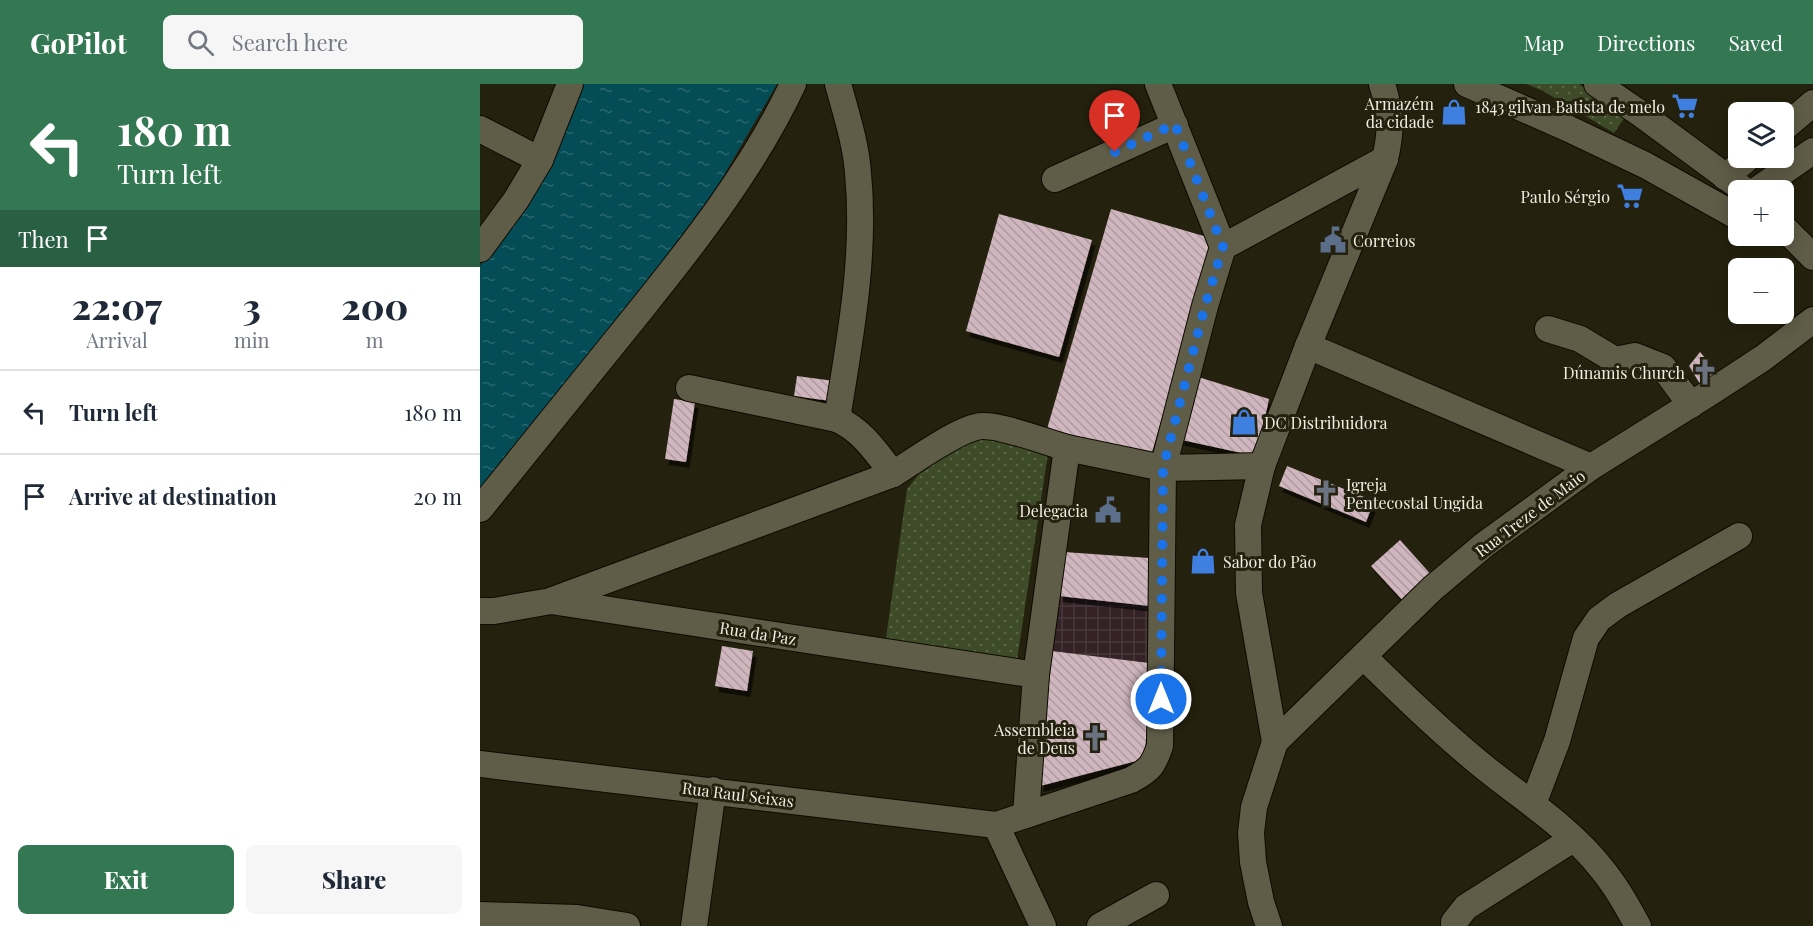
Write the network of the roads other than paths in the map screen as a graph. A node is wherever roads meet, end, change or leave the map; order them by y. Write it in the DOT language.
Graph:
graph roads {
  1 [pos="570,84"];
  2 [pos="793,84"];
  3 [pos="838,84"];
  4 [pos="1158,84"];
  5 [pos="1383,84"];
  6 [pos="1467,84"];
  7 [pos="1597,84"];
  8 [pos="1813,103"];
  9 [pos="1794,119"];
  10 [pos="1175,124"];
  11 [pos="480,129"];
  12 [pos="1813,151"];
  13 [pos="1385,159"];
  14 [pos="540,160"];
  15 [pos="1055,179"];
  16 [pos="1729,180"];
  17 [pos="1771,180"];
  18 [pos="1728,211"];
  19 [pos="1794,238"];
  20 [pos="1794,246"];
  21 [pos="1223,247"];
  22 [pos="480,249"];
  23 [pos="1810,254"];
  24 [pos="1813,320"];
  25 [pos="1548,329"];
  26 [pos="1308,346"];
  27 [pos="689,388"];
  28 [pos="1691,405"];
  29 [pos="837,419"];
  30 [pos="1067,448"];
  31 [pos="1262,466"];
  32 [pos="1591,467"];
  33 [pos="1163,468"];
  34 [pos="893,474"];
  35 [pos="480,508"];
  36 [pos="1739,536"];
  37 [pos="551,601"];
  38 [pos="480,611"];
  39 [pos="1364,657"];
  40 [pos="1036,675"];
  41 [pos="1275,742"];
  42 [pos="480,764"];
  43 [pos="713,790"];
  44 [pos="1533,804"];
  45 [pos="1026,815"];
  46 [pos="996,825"];
  47 [pos="1573,839"];
  48 [pos="1156,895"];
  49 [pos="480,915"];
  50 [pos="627,926"];
  51 [pos="694,926"];
  52 [pos="1043,926"];
  53 [pos="1100,926"];
  54 [pos="1269,926"];
  55 [pos="1454,926"];
  56 [pos="1638,926"];
  1 -- 14 [label="street"];
  2 -- 35 [label="street"];
  3 -- 29 [label="street"];
  4 -- 10 [label="street"];
  5 -- 13 [label="street"];
  6 -- 18 [label="street"];
  7 -- 16 [label="street"];
  8 -- 9 [label="street"];
  10 -- 15 [label="street"];
  10 -- 21 [label="street"];
  11 -- 14 [label="street"];
  12 -- 17 [label="street"];
  13 -- 21 [label="street"];
  13 -- 26 [label="street"];
  14 -- 22 [label="street"];
  19 -- 23 [label="street"];
  20 -- 23 [label="street"];
  21 -- 33 [label="street"];
  24 -- 28 [label="street, Rua Treze de Maio"];
  25 -- 28 [label="street"];
  26 -- 31 [label="street"];
  26 -- 32 [label="street"];
  27 -- 29 [label="street"];
  28 -- 32 [label="street, Rua Treze de Maio"];
  29 -- 34 [label="street"];
  30 -- 33 [label="street"];
  30 -- 34 [label="street"];
  30 -- 40 [label="street"];
  31 -- 33 [label="street"];
  31 -- 41 [label="street"];
  32 -- 39 [label="street, Rua Treze de Maio"];
  33 -- 45 [label="street"];
  34 -- 37 [label="street"];
  36 -- 44 [label="street"];
  37 -- 38 [label="street, Rua da Paz"];
  37 -- 40 [label="street, Rua da Paz"];
  39 -- 41 [label="street, Rua Treze de Maio"];
  39 -- 44 [label="street"];
  40 -- 45 [label="street"];
  41 -- 54 [label="street"];
  42 -- 43 [label="street, Rua Raul Seixas"];
  43 -- 46 [label="street, Rua Raul Seixas"];
  43 -- 51 [label="street"];
  44 -- 47 [label="street"];
  45 -- 46 [label="street"];
  46 -- 52 [label="street"];
  47 -- 55 [label="street"];
  47 -- 56 [label="street"];
  48 -- 53 [label="street"];
  49 -- 50 [label="street"];
}
